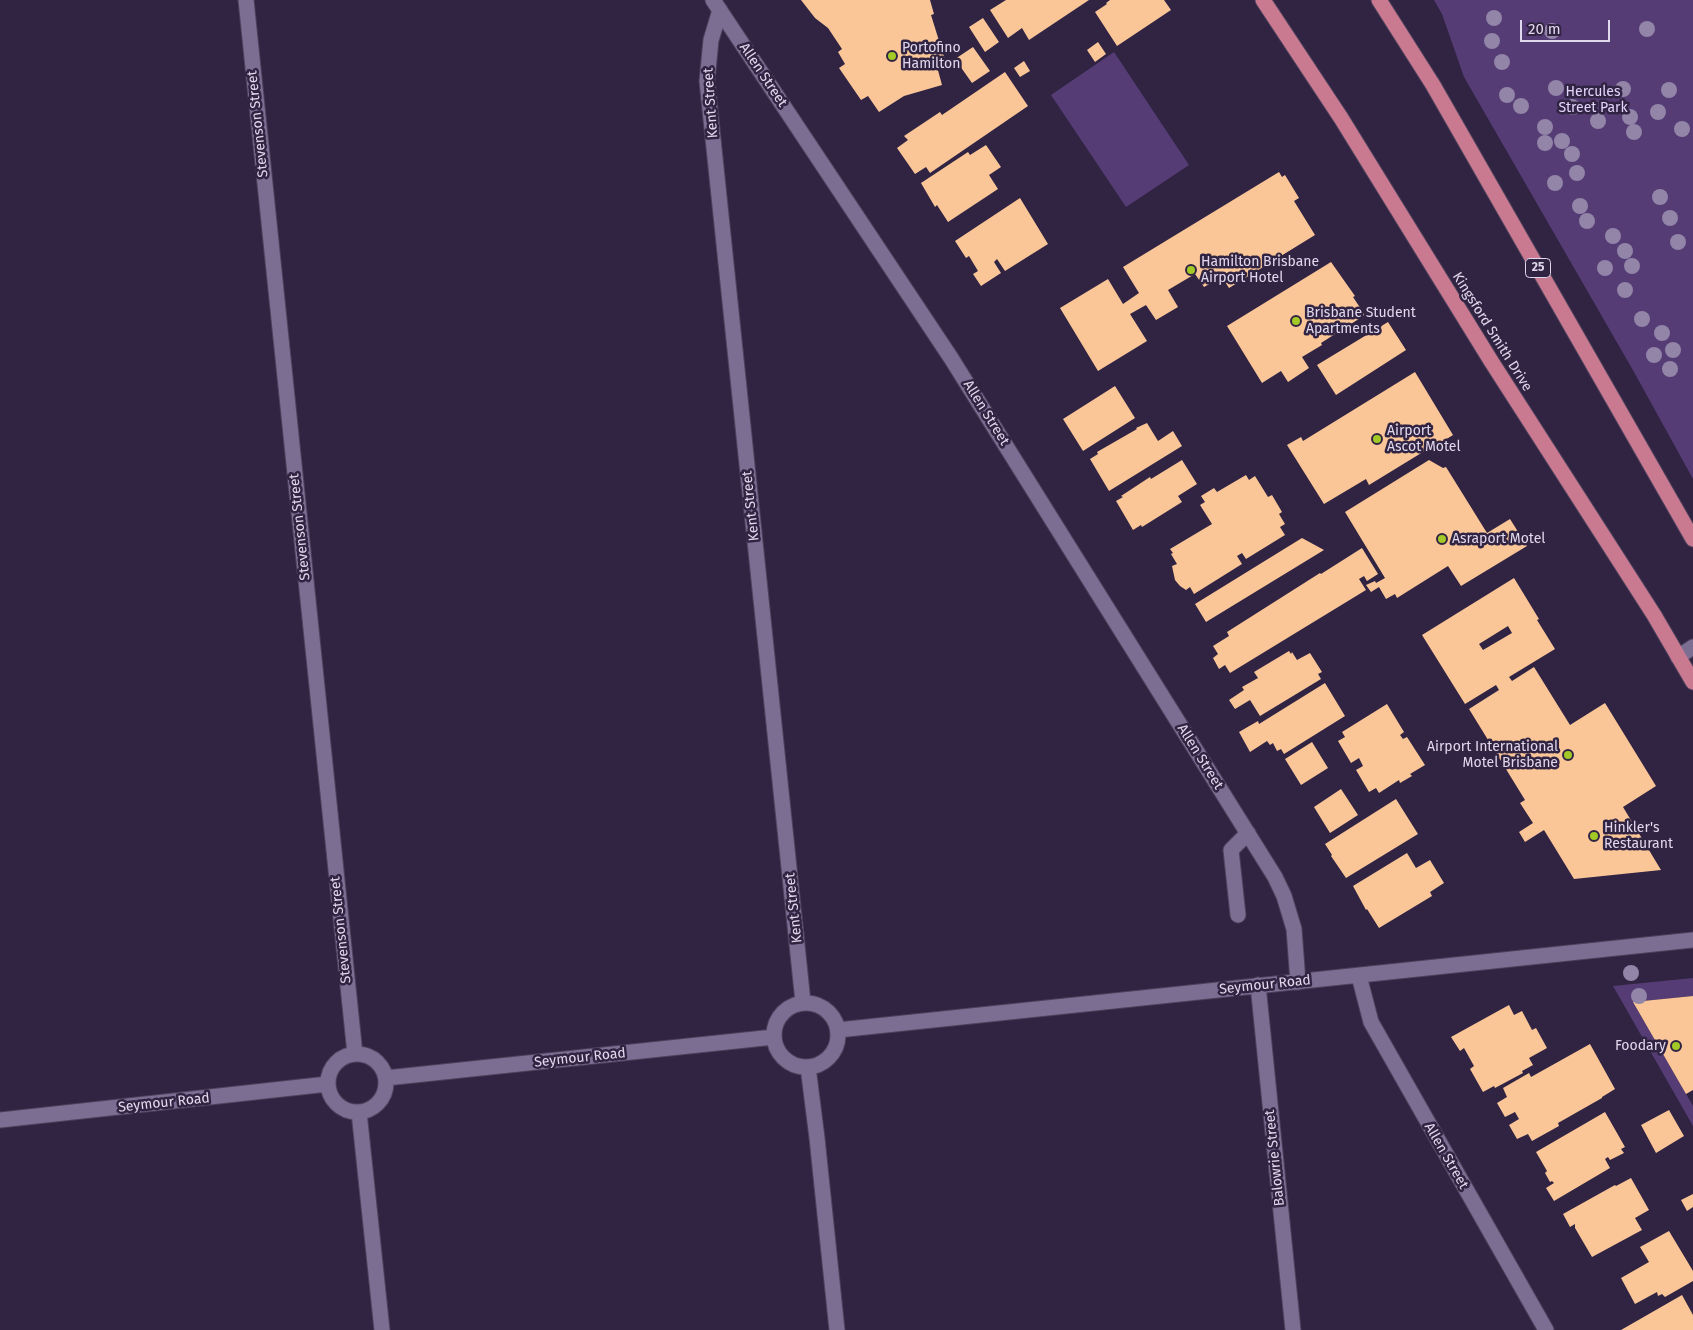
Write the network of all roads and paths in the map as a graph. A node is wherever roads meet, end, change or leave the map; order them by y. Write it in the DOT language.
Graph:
graph roads {
  1 [pos="246,0"];
  2 [pos="1263,0"];
  3 [pos="1379,0"];
  4 [pos="717,5"];
  5 [pos="1693,539"];
  6 [pos="1693,647"];
  7 [pos="1678,657"];
  8 [pos="1693,682"];
  9 [pos="1248,833"];
  10 [pos="1238,915"];
  11 [pos="1693,940"];
  12 [pos="1359,976"];
  13 [pos="1298,982"];
  14 [pos="1258,985"];
  15 [pos="803,1002"];
  16 [pos="838,1030"];
  17 [pos="774,1037"];
  18 [pos="354,1054"];
  19 [pos="808,1067"];
  20 [pos="386,1078"];
  21 [pos="328,1084"];
  22 [pos="359,1112"];
  23 [pos="0,1120"];
  24 [pos="382,1330"];
  25 [pos="837,1330"];
  26 [pos="1292,1330"];
  27 [pos="1546,1330"];
  1 -- 18 [label="street, Stevenson Street"];
  2 -- 7 [label="highway, Kingsford Smith Drive"];
  3 -- 5 [label="highway, 25"];
  4 -- 9 [label="street, Allen Street"];
  4 -- 15 [label="street, Kent Street"];
  6 -- 7 [label="street"];
  7 -- 8 [label="highway, Kingsford Smith Drive"];
  9 -- 10 [label="street"];
  9 -- 13 [label="street, Allen Street"];
  11 -- 12 [label="street, Seymour Road"];
  12 -- 13 [label="street, Seymour Road"];
  12 -- 27 [label="street, Allen Street"];
  13 -- 14 [label="street, Seymour Road"];
  14 -- 16 [label="street, Seymour Road"];
  14 -- 26 [label="street, Balowrie Street"];
  15 -- 16 [label="street"];
  15 -- 17 [label="street"];
  16 -- 19 [label="street"];
  17 -- 19 [label="street"];
  17 -- 20 [label="street, Seymour Road"];
  18 -- 20 [label="street"];
  18 -- 21 [label="street"];
  19 -- 25 [label="street"];
  20 -- 22 [label="street"];
  21 -- 22 [label="street"];
  21 -- 23 [label="street, Seymour Road"];
  22 -- 24 [label="street"];
}
